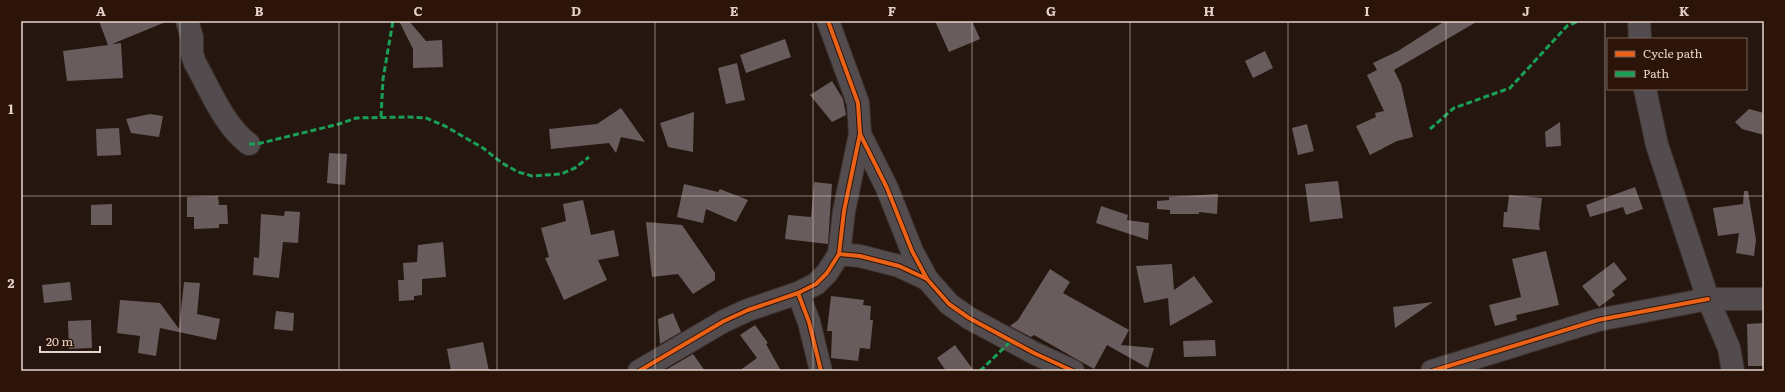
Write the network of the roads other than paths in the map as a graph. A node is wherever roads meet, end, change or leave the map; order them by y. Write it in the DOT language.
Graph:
graph roads {
  1 [pos="187,21"];
  2 [pos="828,21"];
  3 [pos="1639,21"];
  4 [pos="1640,38"];
  5 [pos="1645,90"];
  6 [pos="860,134"];
  7 [pos="249,144"];
  8 [pos="839,254"];
  9 [pos="927,279"];
  10 [pos="798,293"];
  11 [pos="1708,299"];
  12 [pos="1764,299"];
  13 [pos="639,371"];
  14 [pos="821,371"];
  15 [pos="1073,371"];
  16 [pos="1432,371"];
  17 [pos="1733,371"];
  1 -- 7 [label="street"];
  2 -- 6 [label="street"];
  3 -- 4 [label="street"];
  5 -- 11 [label="street"];
  6 -- 8 [label="street"];
  6 -- 9 [label="street"];
  8 -- 9 [label="street"];
  8 -- 10 [label="street"];
  9 -- 15 [label="street"];
  10 -- 13 [label="street"];
  10 -- 14 [label="street"];
  11 -- 12 [label="street"];
  11 -- 16 [label="street"];
  11 -- 17 [label="street"];
}
